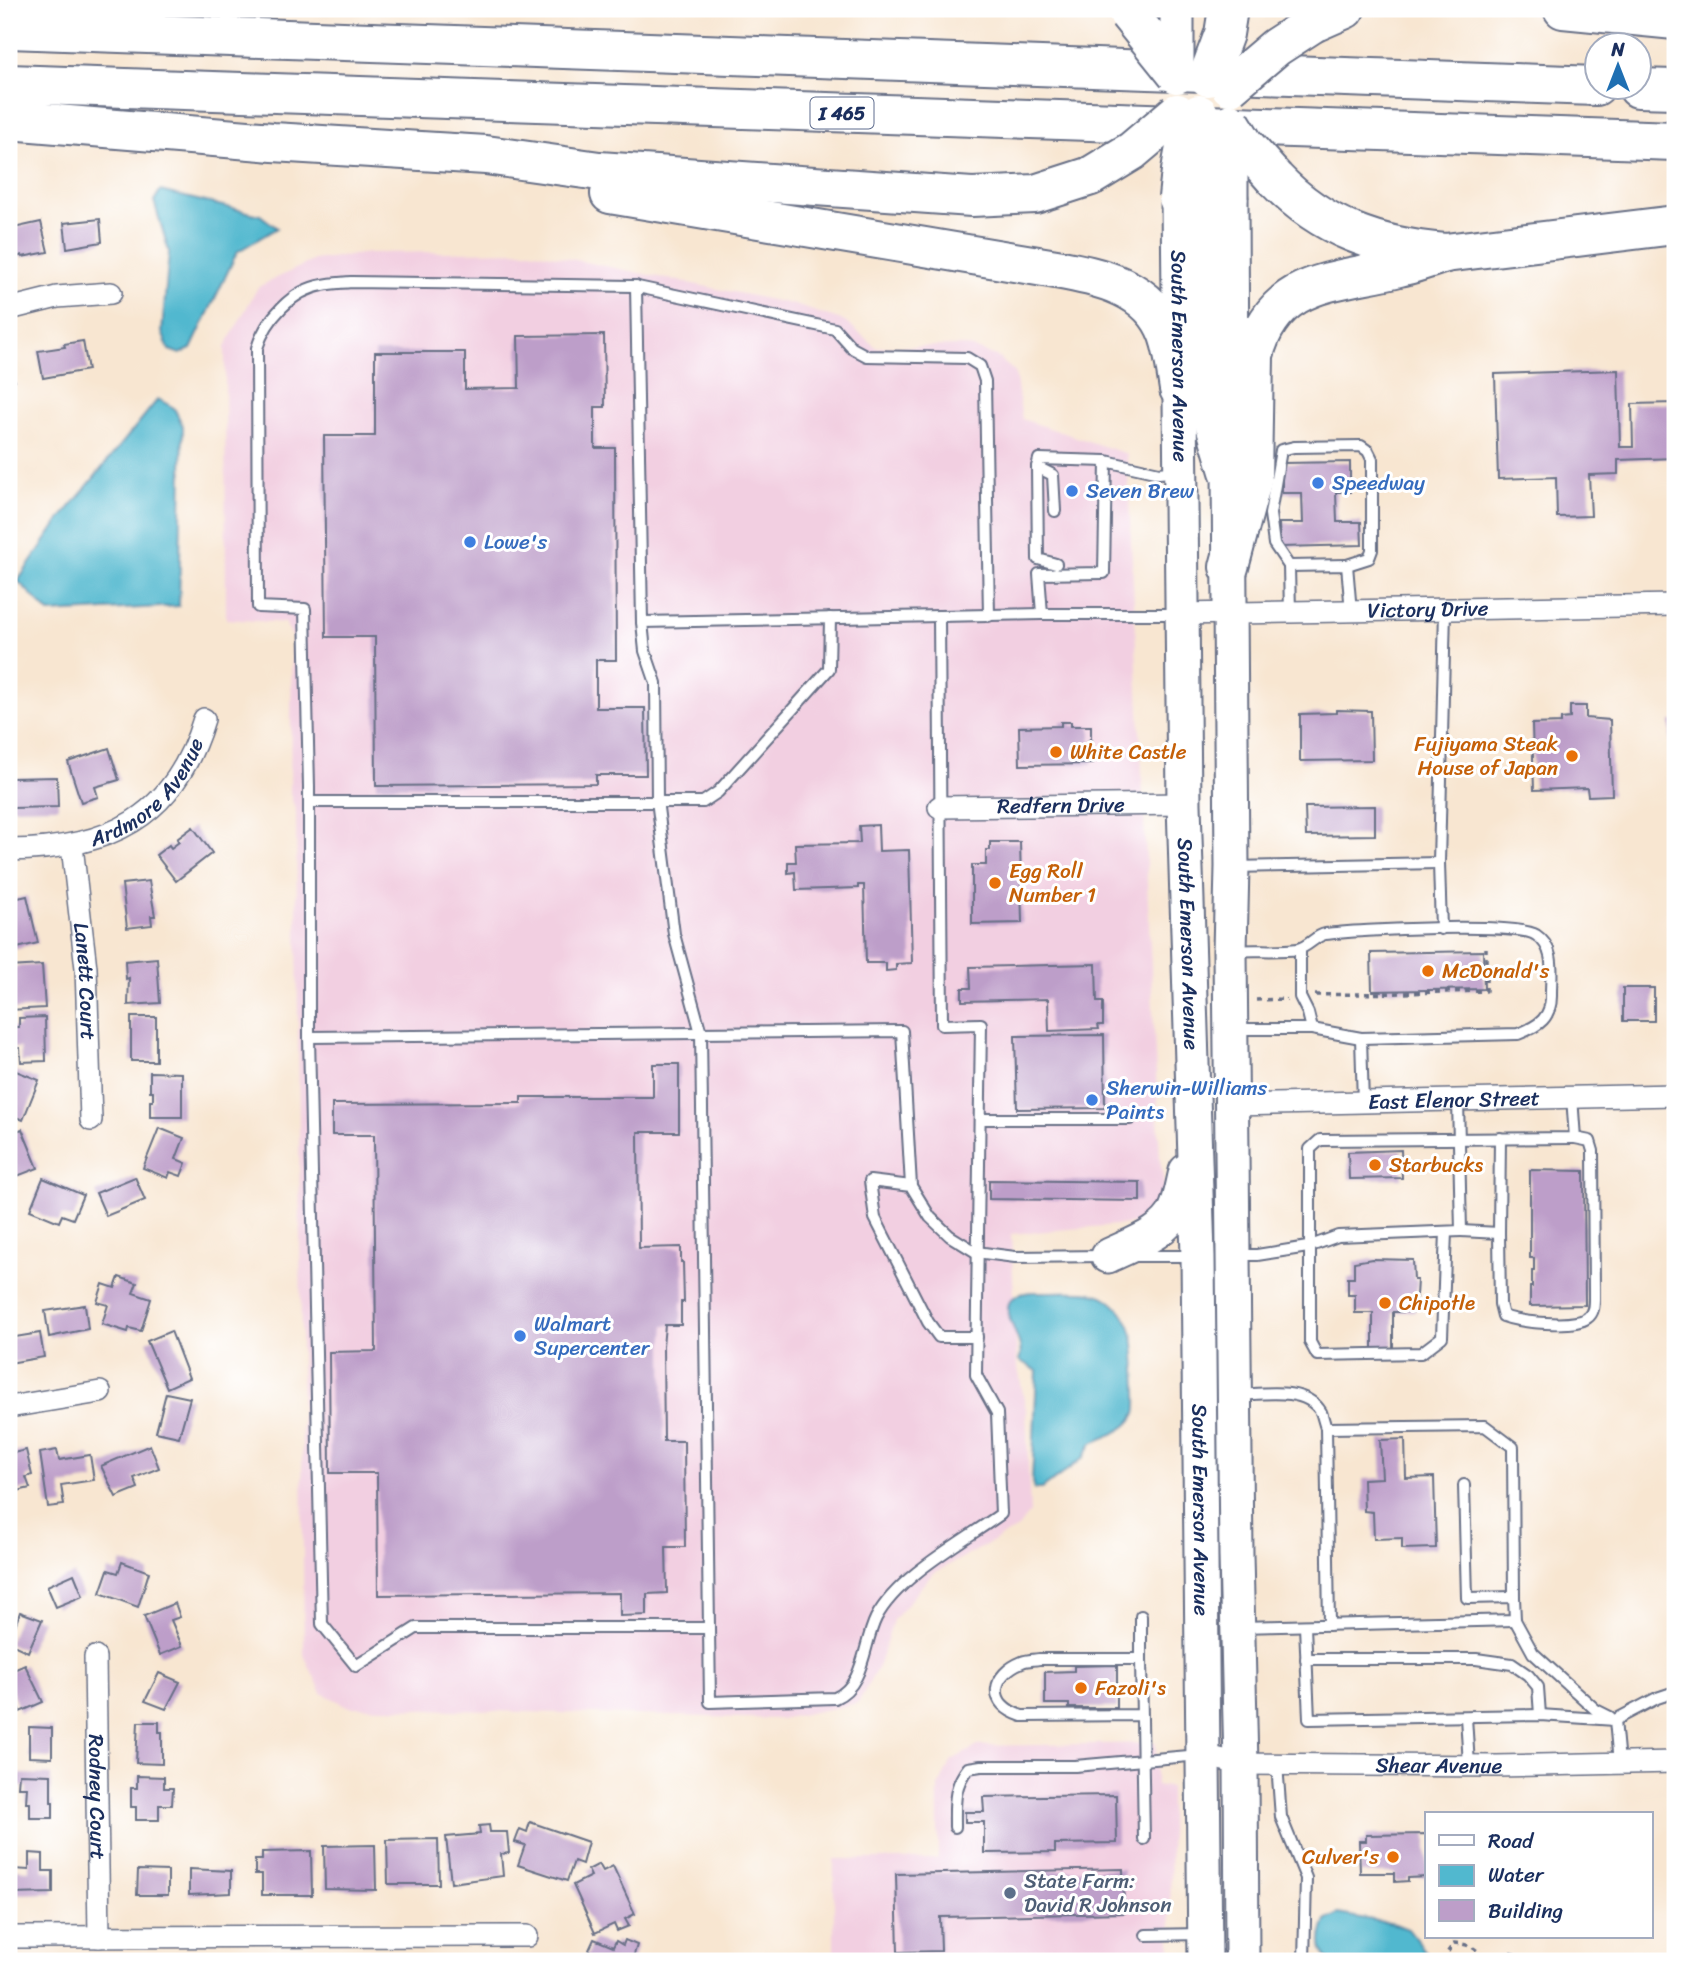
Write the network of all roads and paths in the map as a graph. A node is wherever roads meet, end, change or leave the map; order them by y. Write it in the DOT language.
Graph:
graph roads {
  1 [pos="1177,9"];
  2 [pos="1202,9"];
  3 [pos="1229,9"];
  4 [pos="1563,9"];
  5 [pos="1126,11"];
  6 [pos="1329,16"];
  7 [pos="1675,20"];
  8 [pos="9,29"];
  9 [pos="9,84"];
  10 [pos="1582,85"];
  11 [pos="1652,88"];
  12 [pos="1675,89"];
  13 [pos="1204,98"];
  14 [pos="9,120"];
  15 [pos="1675,141"];
  16 [pos="272,142"];
  17 [pos="1205,198"];
  18 [pos="1675,225"];
  19 [pos="1445,253"];
  20 [pos="636,286"];
  21 [pos="111,293"];
  22 [pos="9,309"];
  23 [pos="1179,388"];
  24 [pos="1106,461"];
  25 [pos="1037,467"];
  26 [pos="1180,471"];
  27 [pos="1249,492"];
  28 [pos="1055,510"];
  29 [pos="1055,551"];
  30 [pos="1347,565"];
  31 [pos="1289,566"];
  32 [pos="1229,567"];
  33 [pos="1056,569"];
  34 [pos="1675,605"];
  35 [pos="1444,610"];
  36 [pos="1351,612"];
  37 [pos="1290,613"];
  38 [pos="1042,614"];
  39 [pos="1181,614"];
  40 [pos="1230,614"];
  41 [pos="939,616"];
  42 [pos="989,616"];
  43 [pos="830,618"];
  44 [pos="642,622"];
  45 [pos="204,719"];
  46 [pos="657,800"];
  47 [pos="309,802"];
  48 [pos="1184,804"];
  49 [pos="939,807"];
  50 [pos="72,846"];
  51 [pos="9,850"];
  52 [pos="1439,863"];
  53 [pos="1231,867"];
  54 [pos="1441,929"];
  55 [pos="1486,948"];
  56 [pos="1300,949"];
  57 [pos="1230,951"];
  58 [pos="1300,997"];
  59 [pos="1247,1000"];
  60 [pos="1232,1029"];
  61 [pos="1312,1029"];
  62 [pos="701,1033"];
  63 [pos="309,1037"];
  64 [pos="1361,1038"];
  65 [pos="1675,1095"];
  66 [pos="1572,1097"];
  67 [pos="1458,1100"];
  68 [pos="1363,1103"];
  69 [pos="1232,1105"];
  70 [pos="981,1119"];
  71 [pos="1130,1119"];
  72 [pos="91,1120"];
  73 [pos="1460,1138"];
  74 [pos="1500,1138"];
  75 [pos="1575,1138"];
  76 [pos="1194,1141"];
  77 [pos="911,1186"];
  78 [pos="1461,1231"];
  79 [pos="1446,1232"];
  80 [pos="1499,1233"];
  81 [pos="1308,1247"];
  82 [pos="980,1252"];
  83 [pos="1108,1256"];
  84 [pos="1216,1256"];
  85 [pos="977,1337"];
  86 [pos="100,1392"];
  87 [pos="1236,1395"];
  88 [pos="9,1408"];
  89 [pos="1326,1428"];
  90 [pos="1464,1485"];
  91 [pos="1514,1597"];
  92 [pos="1141,1616"];
  93 [pos="1515,1620"];
  94 [pos="1329,1625"];
  95 [pos="1305,1626"];
  96 [pos="1238,1627"];
  97 [pos="709,1628"];
  98 [pos="95,1657"];
  99 [pos="1141,1659"];
  100 [pos="1306,1659"];
  101 [pos="1675,1692"];
  102 [pos="1142,1715"];
  103 [pos="1540,1715"];
  104 [pos="1466,1717"];
  105 [pos="1615,1720"];
  106 [pos="1202,1755"];
  107 [pos="1143,1759"];
  108 [pos="1675,1762"];
  109 [pos="1619,1763"];
  110 [pos="1241,1764"];
  111 [pos="1277,1764"];
  112 [pos="1469,1765"];
  113 [pos="956,1827"];
  114 [pos="1144,1839"];
  115 [pos="1146,1935"];
  116 [pos="527,1936"];
  117 [pos="9,1937"];
  118 [pos="99,1937"];
  119 [pos="1205,1948"];
  120 [pos="1242,1961"];
  121 [pos="1304,1961"];
  122 [pos="1444,1961"];
  123 [pos="1485,1961"];
  124 [pos="1492,1961"];
  125 [pos="1520,1961"];
  1 -- 13 [label="main road, bridge"];
  2 -- 13 [label="highway"];
  3 -- 13 [label="highway, bridge"];
  4 -- 7 [label="highway"];
  5 -- 13 [label="highway, bridge"];
  6 -- 13 [label="highway, bridge"];
  8 -- 10 [label="highway"];
  9 -- 15 [label="highway, I 465"];
  11 -- 12 [label="highway"];
  13 -- 16 [label="highway, bridge"];
  13 -- 17 [label="highway, bridge"];
  13 -- 19 [label="highway, bridge"];
  14 -- 16 [label="highway"];
  16 -- 23 [label="highway"];
  17 -- 23 [label="main road, South Emerson Avenue"];
  17 -- 27 [label="highway"];
  18 -- 19 [label="highway"];
  19 -- 27 [label="highway"];
  20 -- 42 [label="lane"];
  20 -- 44 [label="lane"];
  20 -- 47 [label="lane"];
  21 -- 22 [label="street"];
  23 -- 26 [label="main road, South Emerson Avenue"];
  24 -- 25 [label="lane"];
  24 -- 26 [label="lane"];
  24 -- 33 [label="lane"];
  25 -- 28 [label="lane"];
  25 -- 33 [label="lane"];
  26 -- 39 [label="main road, South Emerson Avenue"];
  27 -- 30 [label="lane"];
  27 -- 31 [label="lane"];
  27 -- 32 [label="highway"];
  29 -- 33 [label="lane"];
  30 -- 31 [label="lane"];
  30 -- 36 [label="lane"];
  31 -- 37 [label="lane"];
  32 -- 40 [label="main road, South Emerson Avenue"];
  33 -- 38 [label="lane"];
  34 -- 35 [label="street, Victory Drive"];
  35 -- 36 [label="street, Victory Drive"];
  35 -- 52 [label="lane"];
  36 -- 37 [label="street, Victory Drive"];
  37 -- 40 [label="street, Victory Drive"];
  38 -- 39 [label="lane"];
  38 -- 42 [label="lane"];
  39 -- 40 [label="street, Victory Drive"];
  39 -- 48 [label="main road, South Emerson Avenue"];
  40 -- 53 [label="main road, South Emerson Avenue"];
  41 -- 42 [label="lane"];
  41 -- 43 [label="lane"];
  41 -- 49 [label="lane"];
  43 -- 44 [label="lane"];
  43 -- 46 [label="lane"];
  44 -- 46 [label="lane"];
  45 -- 50 [label="street, Ardmore Avenue"];
  46 -- 47 [label="lane"];
  46 -- 62 [label="lane"];
  47 -- 63 [label="lane"];
  48 -- 49 [label="street, Redfern Drive"];
  48 -- 76 [label="main road, South Emerson Avenue"];
  49 -- 70 [label="lane"];
  50 -- 51 [label="street"];
  50 -- 72 [label="street, Lanett Court"];
  52 -- 53 [label="lane"];
  52 -- 54 [label="lane"];
  53 -- 57 [label="main road, South Emerson Avenue"];
  54 -- 56 [label="lane"];
  54 -- 64 [label="lane"];
  55 -- 58 [label="path"];
  56 -- 57 [label="lane"];
  56 -- 58 [label="lane"];
  57 -- 60 [label="main road, South Emerson Avenue"];
  58 -- 59 [label="path"];
  58 -- 61 [label="lane"];
  60 -- 61 [label="lane"];
  60 -- 69 [label="main road, South Emerson Avenue"];
  61 -- 64 [label="lane"];
  62 -- 63 [label="lane"];
  62 -- 77 [label="lane"];
  62 -- 97 [label="lane"];
  63 -- 97 [label="lane"];
  64 -- 68 [label="lane"];
  65 -- 66 [label="street, East Elenor Street"];
  66 -- 67 [label="street, East Elenor Street"];
  66 -- 75 [label="lane"];
  67 -- 68 [label="street, East Elenor Street"];
  67 -- 73 [label="lane"];
  68 -- 69 [label="street, East Elenor Street"];
  69 -- 84 [label="main road, South Emerson Avenue"];
  70 -- 71 [label="lane"];
  70 -- 82 [label="lane"];
  73 -- 74 [label="lane"];
  73 -- 78 [label="lane"];
  73 -- 81 [label="lane"];
  74 -- 75 [label="lane"];
  74 -- 80 [label="lane"];
  75 -- 80 [label="lane"];
  76 -- 83 [label="main road"];
  76 -- 84 [label="main road, South Emerson Avenue"];
  77 -- 82 [label="lane"];
  77 -- 85 [label="lane"];
  78 -- 79 [label="lane"];
  78 -- 80 [label="lane"];
  79 -- 81 [label="lane"];
  79 -- 81 [label="lane"];
  81 -- 84 [label="lane"];
  82 -- 83 [label="lane"];
  82 -- 85 [label="lane"];
  83 -- 84 [label="lane"];
  84 -- 87 [label="main road, South Emerson Avenue"];
  84 -- 106 [label="main road, South Emerson Avenue"];
  85 -- 97 [label="lane"];
  86 -- 88 [label="street"];
  87 -- 89 [label="lane"];
  87 -- 96 [label="main road, South Emerson Avenue"];
  89 -- 91 [label="lane"];
  89 -- 94 [label="lane"];
  90 -- 91 [label="lane"];
  91 -- 93 [label="lane"];
  92 -- 99 [label="lane"];
  93 -- 94 [label="lane"];
  93 -- 105 [label="lane"];
  94 -- 95 [label="lane"];
  95 -- 96 [label="lane"];
  95 -- 100 [label="lane"];
  96 -- 110 [label="main road, South Emerson Avenue"];
  98 -- 118 [label="street, Rodney Court"];
  99 -- 102 [label="lane"];
  99 -- 102 [label="lane"];
  100 -- 103 [label="lane"];
  100 -- 104 [label="lane"];
  101 -- 105 [label="lane"];
  102 -- 107 [label="lane"];
  103 -- 104 [label="lane"];
  103 -- 105 [label="lane"];
  104 -- 112 [label="lane"];
  105 -- 109 [label="lane"];
  106 -- 107 [label="lane"];
  106 -- 110 [label="street, Shear Avenue"];
  106 -- 119 [label="main road, South Emerson Avenue"];
  107 -- 113 [label="lane"];
  107 -- 114 [label="lane"];
  108 -- 109 [label="street, Shear Avenue"];
  109 -- 112 [label="street, Shear Avenue"];
  110 -- 111 [label="street, Shear Avenue"];
  110 -- 120 [label="main road, South Emerson Avenue"];
  111 -- 112 [label="street, Shear Avenue"];
  111 -- 121 [label="lane"];
  115 -- 119 [label="lane"];
  116 -- 118 [label="street"];
  117 -- 118 [label="street"];
  122 -- 123 [label="path"];
  124 -- 125 [label="path"];
}
